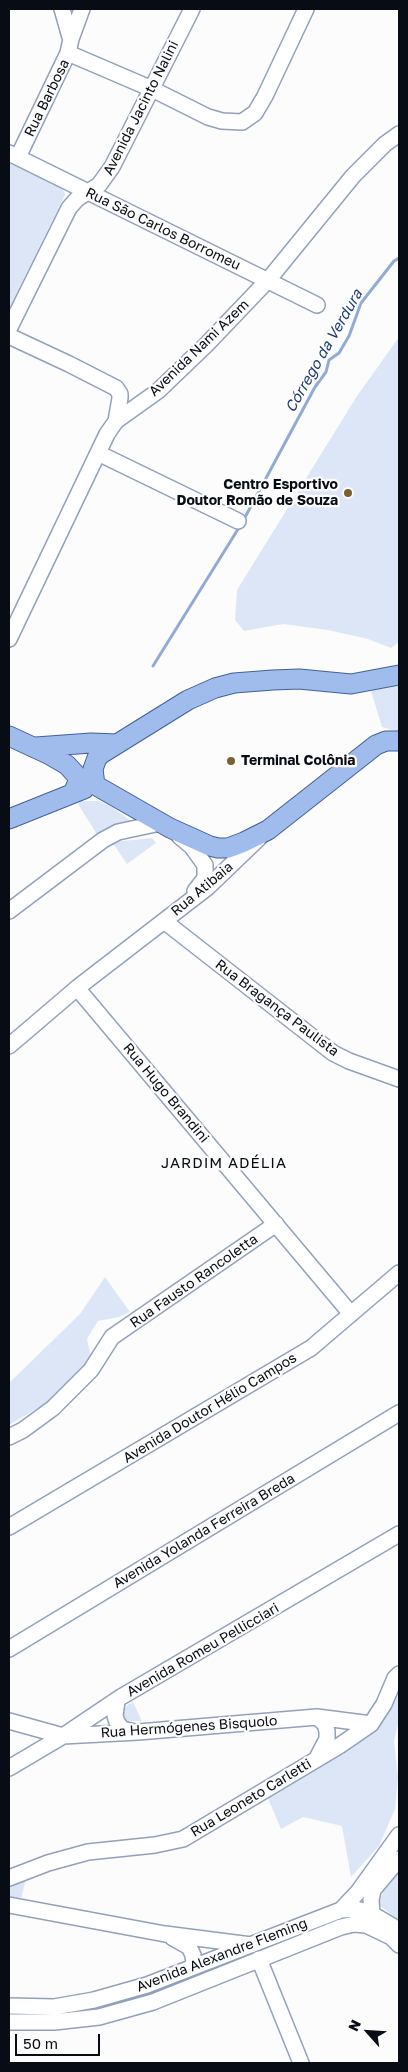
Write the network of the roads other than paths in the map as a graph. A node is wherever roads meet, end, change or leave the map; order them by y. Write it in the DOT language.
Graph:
graph roads {
  1 [pos="62,9"];
  2 [pos="82,9"];
  3 [pos="192,9"];
  4 [pos="306,9"];
  5 [pos="69,46"];
  6 [pos="152,89"];
  7 [pos="399,134"];
  8 [pos="13,155"];
  9 [pos="87,192"];
  10 [pos="268,280"];
  11 [pos="317,305"];
  12 [pos="9,329"];
  13 [pos="9,336"];
  14 [pos="116,421"];
  15 [pos="98,453"];
  16 [pos="238,521"];
  17 [pos="9,639"];
  18 [pos="399,675"];
  19 [pos="9,736"];
  20 [pos="399,740"];
  21 [pos="117,744"];
  22 [pos="32,747"];
  23 [pos="95,785"];
  24 [pos="73,793"];
  25 [pos="9,819"];
  26 [pos="165,825"];
  27 [pos="268,830"];
  28 [pos="188,900"];
  29 [pos="9,911"];
  30 [pos="164,920"];
  31 [pos="77,988"];
  32 [pos="9,1046"];
  33 [pos="399,1079"];
  34 [pos="276,1224"];
  35 [pos="399,1273"];
  36 [pos="351,1314"];
  37 [pos="399,1413"];
  38 [pos="9,1437"];
  39 [pos="9,1527"];
  40 [pos="399,1534"];
  41 [pos="9,1649"];
  42 [pos="399,1674"];
  43 [pos="116,1701"];
  44 [pos="317,1717"];
  45 [pos="9,1721"];
  46 [pos="371,1724"];
  47 [pos="138,1732"];
  48 [pos="63,1736"];
  49 [pos="317,1758"];
  50 [pos="9,1768"];
  51 [pos="399,1835"];
  52 [pos="399,1859"];
  53 [pos="9,1878"];
  54 [pos="9,1905"];
  55 [pos="341,1910"];
  56 [pos="372,1914"];
  57 [pos="399,1930"];
  58 [pos="165,1934"];
  59 [pos="399,1945"];
  60 [pos="257,1952"];
  61 [pos="194,1967"];
  62 [pos="147,1985"];
  63 [pos="153,2002"];
  64 [pos="9,2006"];
  65 [pos="9,2022"];
  66 [pos="301,2063"];
  1 -- 5 [label="street"];
  2 -- 5 [label="street, Rua Barbosa"];
  3 -- 6 [label="street, Avenida Jacinto Nalini"];
  4 -- 6 [label="street"];
  5 -- 6 [label="street"];
  5 -- 8 [label="street, Rua Barbosa"];
  6 -- 9 [label="street, Avenida Jacinto Nalini"];
  7 -- 10 [label="street, Avenida Nami Azem"];
  8 -- 9 [label="street, Rua São Carlos Borromeu"];
  9 -- 10 [label="street, Rua São Carlos Borromeu"];
  9 -- 12 [label="street, Avenida Jacinto Nalini"];
  10 -- 11 [label="street, Rua São Carlos Borromeu"];
  10 -- 14 [label="street, Avenida Nami Azem"];
  13 -- 14 [label="street"];
  14 -- 15 [label="street, Avenida Nami Azem"];
  15 -- 16 [label="street"];
  15 -- 17 [label="street, Avenida Nami Azem"];
  18 -- 21 [label="main road"];
  19 -- 22 [label="main road"];
  20 -- 27 [label="main road, Rua Atibaia"];
  21 -- 22 [label="main road"];
  21 -- 23 [label="main road"];
  22 -- 24 [label="main road"];
  23 -- 24 [label="main road"];
  23 -- 26 [label="main road"];
  24 -- 25 [label="main road"];
  26 -- 27 [label="main road"];
  26 -- 28 [label="street"];
  26 -- 29 [label="street"];
  27 -- 28 [label="street, Rua Atibaia"];
  28 -- 30 [label="street, Rua Atibaia"];
  30 -- 31 [label="street, Rua Atibaia"];
  30 -- 33 [label="street, Rua Bragança Paulista"];
  31 -- 32 [label="street, Rua Atibaia"];
  31 -- 34 [label="street, Rua Hugo Brandini"];
  34 -- 36 [label="street, Rua Hugo Brandini"];
  34 -- 38 [label="street, Rua Fausto Rancoletta"];
  35 -- 36 [label="street, Avenida Doutor Hélio Campos"];
  36 -- 39 [label="street, Avenida Doutor Hélio Campos"];
  37 -- 41 [label="street, Avenida Yolanda Ferreira Breda"];
  40 -- 43 [label="street, Avenida Romeu Pellicciari"];
  42 -- 46 [label="street, Rua Leoneto Carletti"];
  43 -- 47 [label="street"];
  43 -- 48 [label="street, Avenida Romeu Pellicciari"];
  44 -- 46 [label="street, Rua Hermógenes Bisquolo"];
  44 -- 47 [label="street, Rua Hermógenes Bisquolo"];
  44 -- 49 [label="street"];
  45 -- 48 [label="street, Rua Hermógenes Bisquolo"];
  46 -- 49 [label="street, Rua Leoneto Carletti"];
  47 -- 48 [label="street, Rua Hermógenes Bisquolo"];
  48 -- 50 [label="street, Avenida Romeu Pellicciari"];
  49 -- 53 [label="street, Rua Leoneto Carletti"];
  51 -- 55 [label="street, Avenida Alexandre Fleming"];
  52 -- 56 [label="street"];
  54 -- 58 [label="street"];
  55 -- 56 [label="street"];
  55 -- 60 [label="street, Avenida Alexandre Fleming"];
  56 -- 57 [label="street"];
  58 -- 60 [label="street"];
  58 -- 61 [label="street"];
  59 -- 60 [label="street, Avenida Alexandre Fleming"];
  60 -- 61 [label="street, Avenida Alexandre Fleming"];
  60 -- 63 [label="street, Avenida Alexandre Fleming"];
  60 -- 66 [label="street"];
  61 -- 62 [label="street, Avenida Alexandre Fleming"];
  62 -- 63 [label="street"];
  62 -- 64 [label="street, Avenida Alexandre Fleming"];
  63 -- 65 [label="street, Avenida Alexandre Fleming"];
}
